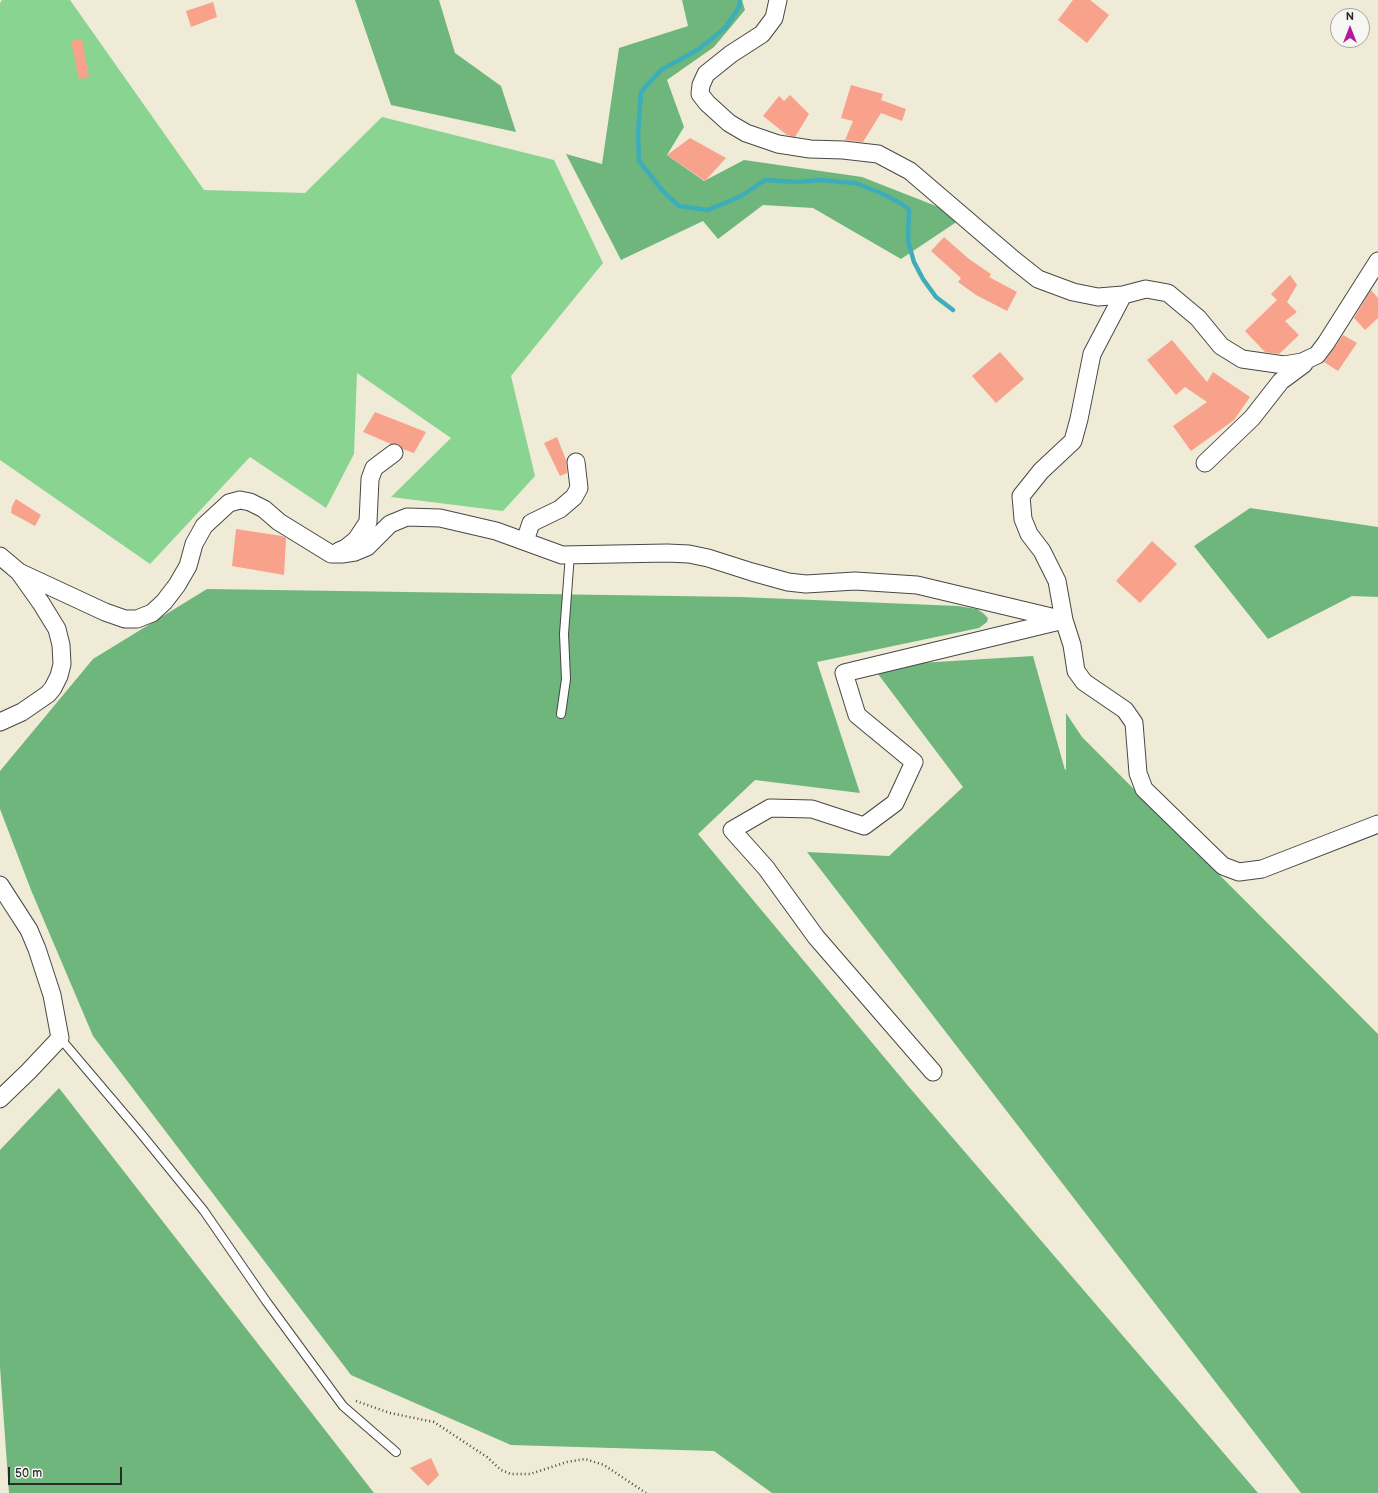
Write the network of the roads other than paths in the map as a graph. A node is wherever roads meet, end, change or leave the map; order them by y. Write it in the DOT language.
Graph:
graph roads {
  1 [pos="778,0"];
  2 [pos="1378,261"];
  3 [pos="1124,295"];
  4 [pos="1316,355"];
  5 [pos="394,453"];
  6 [pos="576,462"];
  7 [pos="1205,464"];
  8 [pos="525,541"];
  9 [pos="331,554"];
  10 [pos="570,554"];
  11 [pos="0,556"];
  12 [pos="19,572"];
  13 [pos="1064,620"];
  14 [pos="561,714"];
  15 [pos="0,722"];
  16 [pos="1378,824"];
  17 [pos="0,885"];
  18 [pos="60,1038"];
  19 [pos="933,1072"];
  20 [pos="0,1099"];
  21 [pos="396,1452"];
  1 -- 3 [label="street"];
  2 -- 4 [label="street"];
  3 -- 4 [label="street"];
  3 -- 13 [label="street"];
  4 -- 7 [label="street"];
  5 -- 9 [label="street"];
  6 -- 8 [label="street"];
  8 -- 9 [label="street"];
  8 -- 10 [label="street"];
  9 -- 12 [label="street"];
  10 -- 13 [label="street"];
  10 -- 14 [label="lane"];
  11 -- 12 [label="street"];
  12 -- 15 [label="street"];
  13 -- 16 [label="street"];
  13 -- 19 [label="street"];
  17 -- 18 [label="street"];
  18 -- 20 [label="street"];
  18 -- 21 [label="lane"];
}
